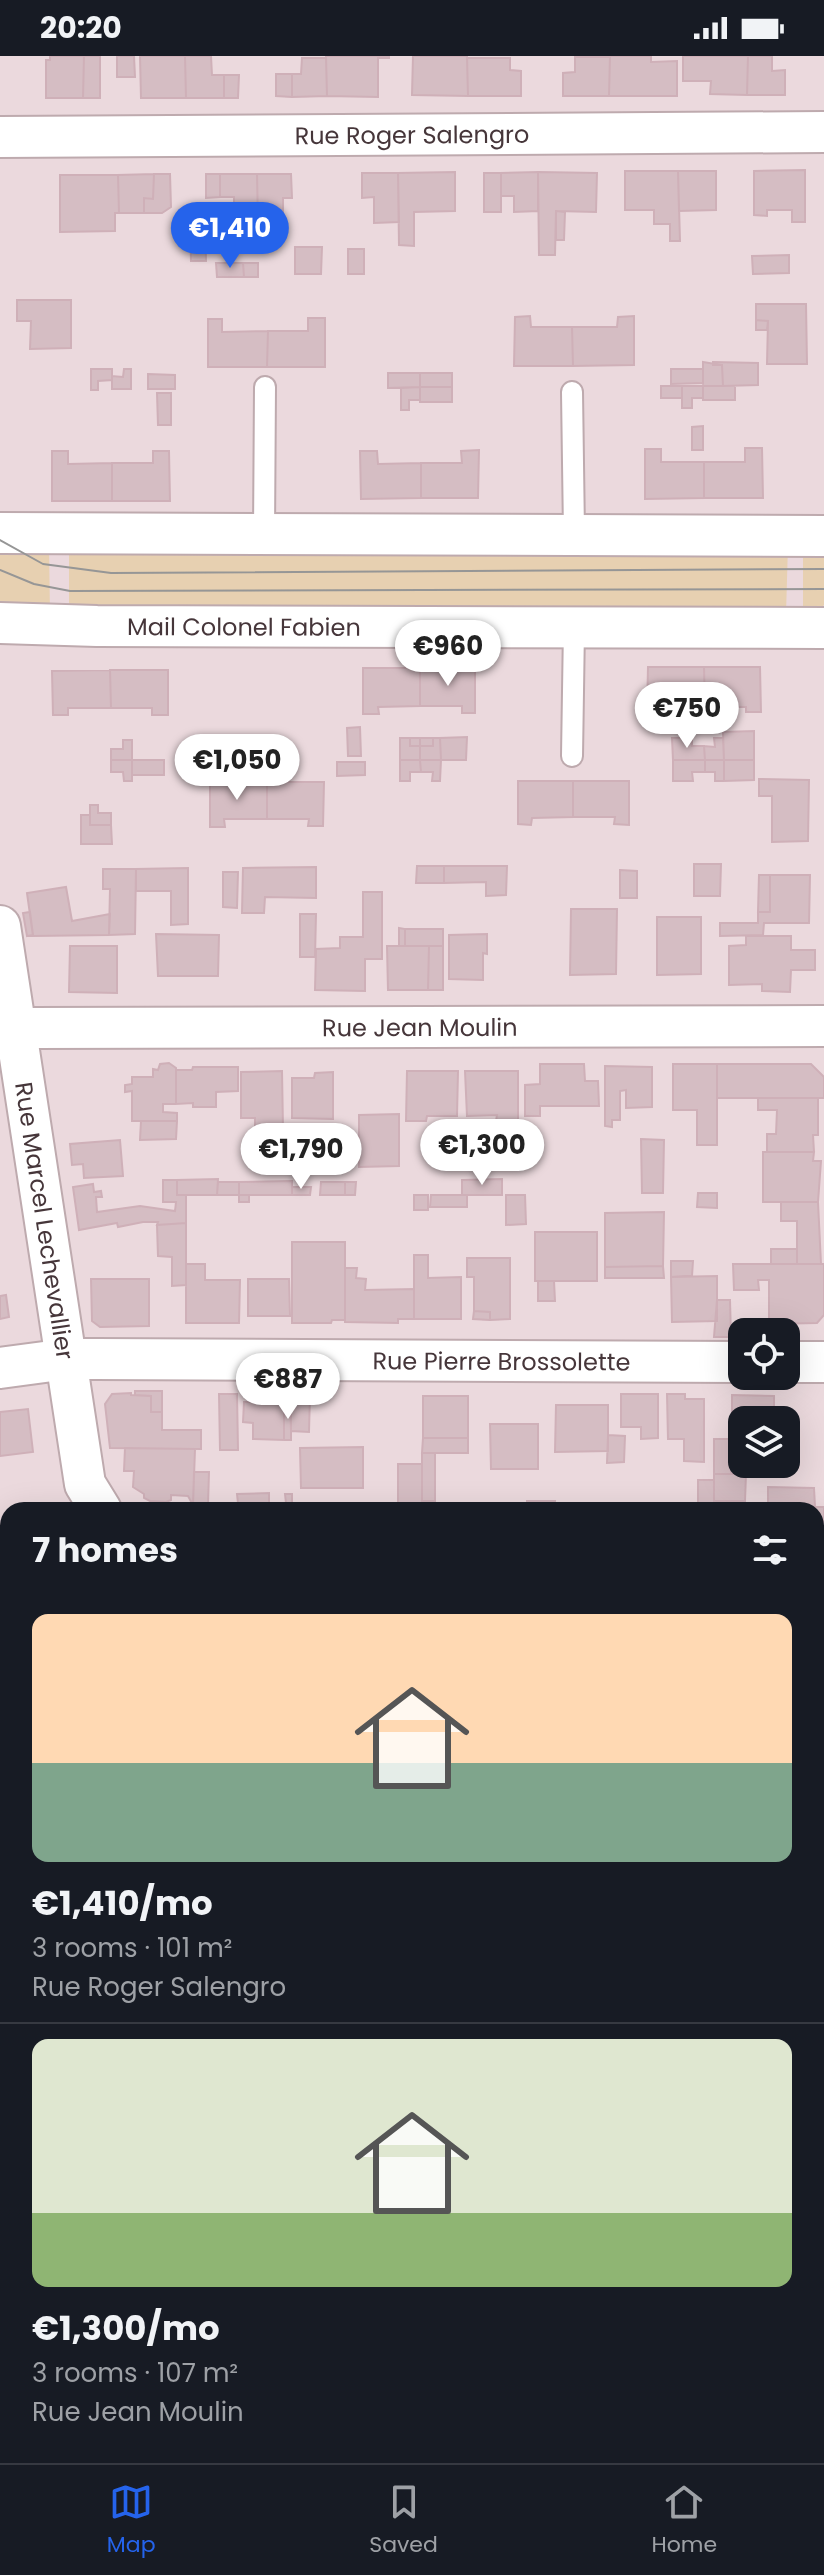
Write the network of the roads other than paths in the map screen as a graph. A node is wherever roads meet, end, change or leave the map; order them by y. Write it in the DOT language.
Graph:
graph roads {
  1 [pos="824,132"];
  2 [pos="0,137"];
  3 [pos="265,387"];
  4 [pos="572,392"];
  5 [pos="0,533"];
  6 [pos="264,533"];
  7 [pos="574,533"];
  8 [pos="824,536"];
  9 [pos="0,623"];
  10 [pos="574,627"];
  11 [pos="824,628"];
  12 [pos="572,756"];
  13 [pos="0,926"];
  14 [pos="824,1026"];
  15 [pos="8,1030"];
  16 [pos="67,1359"];
  17 [pos="728,1362"];
  18 [pos="800,1362"];
  19 [pos="824,1362"];
  20 [pos="0,1368"];
  21 [pos="96,1502"];
  1 -- 2 [label="street, Rue Roger Salengro"];
  3 -- 6 [label="lane"];
  4 -- 7 [label="lane"];
  5 -- 6 [label="street"];
  6 -- 7 [label="street"];
  7 -- 8 [label="street"];
  9 -- 10 [label="street, Mail Colonel Fabien"];
  10 -- 11 [label="street, Mail Colonel Fabien"];
  10 -- 12 [label="lane"];
  13 -- 15 [label="street, Rue Marcel Lechevallier"];
  14 -- 15 [label="street, Rue Jean Moulin"];
  15 -- 16 [label="street, Rue Marcel Lechevallier"];
  16 -- 17 [label="street, Rue Pierre Brossolette"];
  16 -- 20 [label="street, Rue Pierre Brossolette"];
  16 -- 21 [label="street, Rue Marcel Lechevallier"];
  18 -- 19 [label="street"];
}
